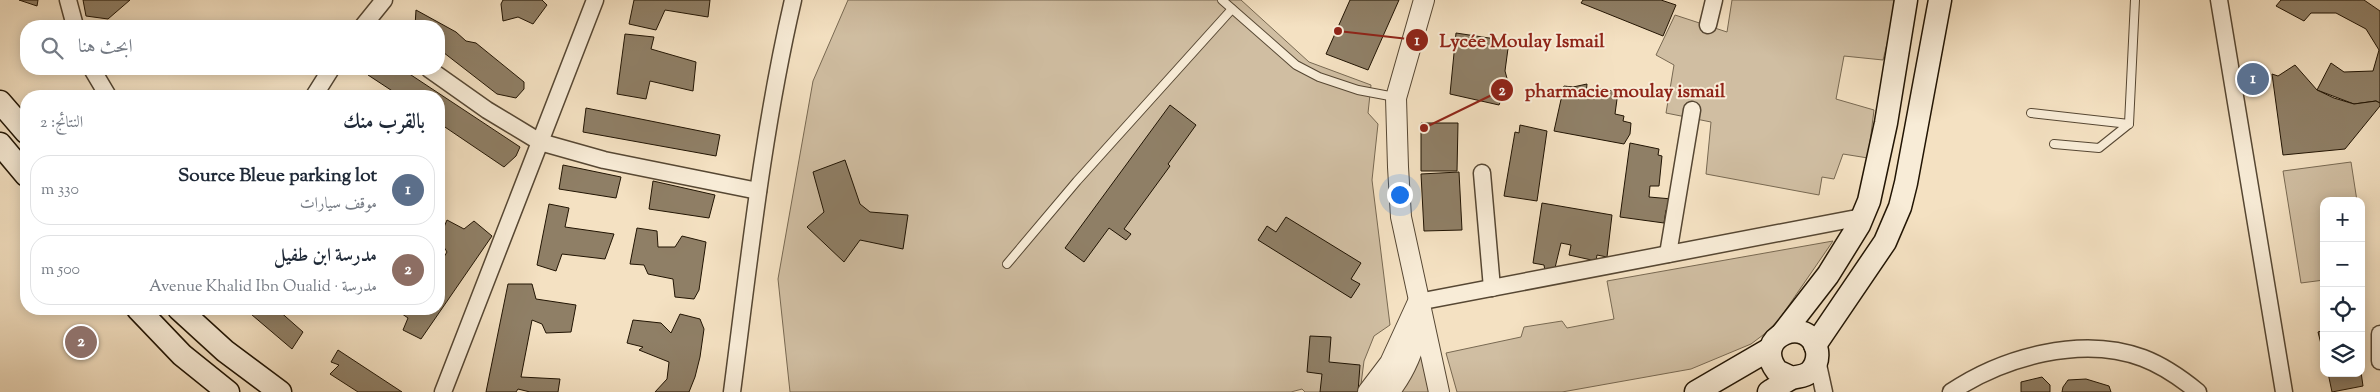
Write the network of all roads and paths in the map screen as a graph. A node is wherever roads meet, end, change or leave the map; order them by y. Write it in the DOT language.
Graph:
graph roads {
  1 [pos="68,0"];
  2 [pos="384,0"];
  3 [pos="594,0"];
  4 [pos="793,0"];
  5 [pos="1222,0"];
  6 [pos="1424,0"];
  7 [pos="1714,0"];
  8 [pos="1906,0"];
  9 [pos="1940,0"];
  10 [pos="2135,0"];
  11 [pos="2219,0"];
  12 [pos="1232,9"];
  13 [pos="73,20"];
  14 [pos="370,20"];
  15 [pos="1708,25"];
  16 [pos="96,75"];
  17 [pos="328,75"];
  18 [pos="437,75"];
  19 [pos="104,90"];
  20 [pos="318,90"];
  21 [pos="1396,98"];
  22 [pos="0,102"];
  23 [pos="1692,110"];
  24 [pos="2031,113"];
  25 [pos="2129,124"];
  26 [pos="20,125"];
  27 [pos="540,142"];
  28 [pos="0,144"];
  29 [pos="2054,144"];
  30 [pos="20,168"];
  31 [pos="1482,173"];
  32 [pos="758,191"];
  33 [pos="1862,217"];
  34 [pos="1668,254"];
  35 [pos="1007,264"];
  36 [pos="1492,288"];
  37 [pos="1420,310"];
  38 [pos="144,315"];
  39 [pos="186,315"];
  40 [pos="2380,334"];
  41 [pos="1777,341"];
  42 [pos="1816,353"];
  43 [pos="2380,361"];
  44 [pos="1796,383"];
  45 [pos="228,392"];
  46 [pos="280,392"];
  47 [pos="443,392"];
  48 [pos="732,392"];
  49 [pos="1368,392"];
  50 [pos="1389,392"];
  51 [pos="1439,392"];
  52 [pos="1696,392"];
  53 [pos="1769,392"];
  54 [pos="1824,392"];
  55 [pos="1951,392"];
  56 [pos="2198,392"];
  57 [pos="2284,392"];
  1 -- 13 [label="street"];
  2 -- 14 [label="street"];
  3 -- 27 [label="street"];
  4 -- 32 [label="street"];
  5 -- 12 [label="lane"];
  6 -- 21 [label="street"];
  7 -- 15 [label="street"];
  8 -- 33 [label="main road"];
  9 -- 42 [label="main road"];
  10 -- 25 [label="lane"];
  11 -- 57 [label="street"];
  12 -- 21 [label="lane"];
  12 -- 35 [label="lane"];
  16 -- 19 [label="street"];
  17 -- 20 [label="street"];
  18 -- 27 [label="street"];
  21 -- 37 [label="street"];
  22 -- 26 [label="main road"];
  23 -- 34 [label="street"];
  24 -- 25 [label="lane"];
  25 -- 29 [label="lane"];
  27 -- 32 [label="street"];
  27 -- 47 [label="street"];
  28 -- 30 [label="main road"];
  31 -- 36 [label="street"];
  32 -- 48 [label="street"];
  33 -- 34 [label="street"];
  33 -- 41 [label="main road"];
  34 -- 36 [label="street"];
  36 -- 37 [label="street"];
  37 -- 49 [label="street"];
  37 -- 50 [label="street"];
  37 -- 51 [label="street"];
  38 -- 45 [label="main road"];
  39 -- 46 [label="main road"];
  40 -- 43 [label="street"];
  41 -- 42 [label="main road"];
  41 -- 44 [label="main road"];
  41 -- 52 [label="main road"];
  42 -- 44 [label="main road"];
  42 -- 54 [label="street"];
  44 -- 53 [label="main road"];
  55 -- 56 [label="street"];
}
